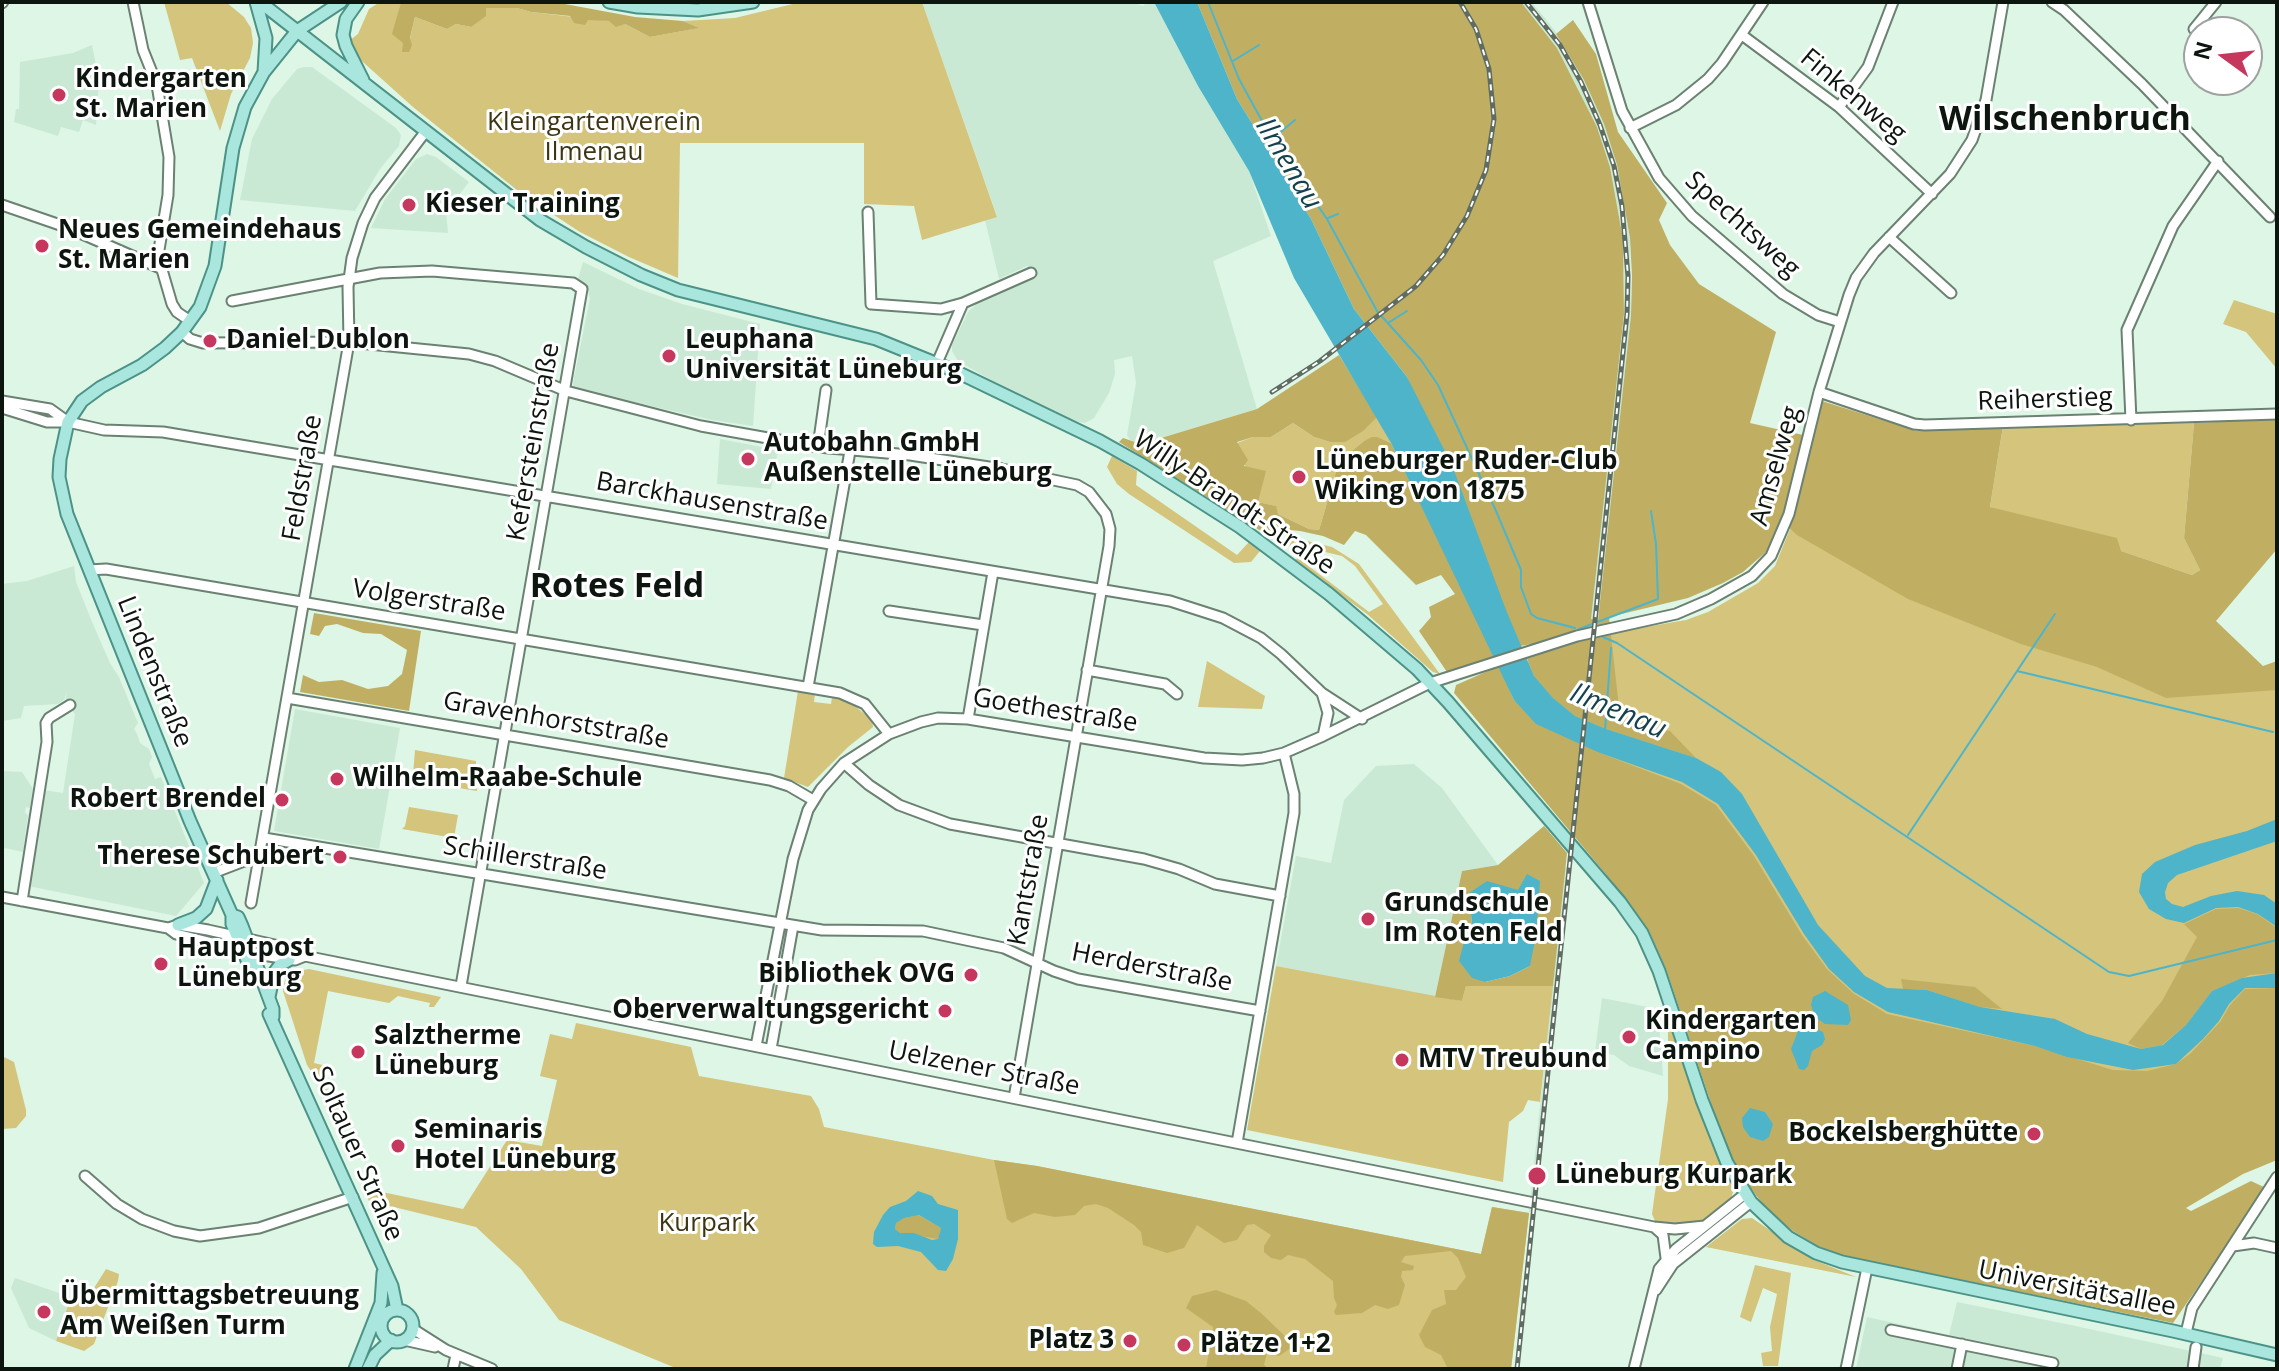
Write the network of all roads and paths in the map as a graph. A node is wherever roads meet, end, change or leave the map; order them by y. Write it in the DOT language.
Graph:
graph roads {
  1 [pos="133,2"];
  2 [pos="258,2"];
  3 [pos="341,2"];
  4 [pos="358,2"];
  5 [pos="609,2"];
  6 [pos="753,2"];
  7 [pos="1588,2"];
  8 [pos="1763,2"];
  9 [pos="1893,2"];
  10 [pos="2003,2"];
  11 [pos="2052,2"];
  12 [pos="297,31"];
  13 [pos="1742,35"];
  14 [pos="264,72"];
  15 [pos="365,84"];
  16 [pos="1839,107"];
  17 [pos="1630,128"];
  18 [pos="426,131"];
  19 [pos="2218,161"];
  20 [pos="1932,194"];
  21 [pos="2,205"];
  22 [pos="868,212"];
  23 [pos="2270,217"];
  24 [pos="1889,237"];
  25 [pos="160,268"];
  26 [pos="1031,273"];
  27 [pos="349,279"];
  28 [pos="1951,293"];
  29 [pos="232,301"];
  30 [pos="963,303"];
  31 [pos="190,321"];
  32 [pos="1840,322"];
  33 [pos="182,332"];
  34 [pos="349,342"];
  35 [pos="937,363"];
  36 [pos="826,390"];
  37 [pos="566,391"];
  38 [pos="1819,392"];
  39 [pos="2,401"];
  40 [pos="2,408"];
  41 [pos="2277,414"];
  42 [pos="2131,420"];
  43 [pos="68,422"];
  44 [pos="818,447"];
  45 [pos="850,451"];
  46 [pos="328,461"];
  47 [pos="547,497"];
  48 [pos="834,546"];
  49 [pos="89,570"];
  50 [pos="993,572"];
  51 [pos="1101,590"];
  52 [pos="303,603"];
  53 [pos="889,611"];
  54 [pos="983,625"];
  55 [pos="522,638"];
  56 [pos="1087,670"];
  57 [pos="1430,683"];
  58 [pos="808,687"];
  59 [pos="1322,693"];
  60 [pos="1177,694"];
  61 [pos="287,698"];
  62 [pos="70,705"];
  63 [pos="968,719"];
  64 [pos="1362,719"];
  65 [pos="889,734"];
  66 [pos="505,735"];
  67 [pos="1076,736"];
  68 [pos="1323,736"];
  69 [pos="1284,753"];
  70 [pos="844,763"];
  71 [pos="813,800"];
  72 [pos="264,838"];
  73 [pos="1058,845"];
  74 [pos="260,851"];
  75 [pos="481,874"];
  76 [pos="215,876"];
  77 [pos="1280,896"];
  78 [pos="2,897"];
  79 [pos="22,901"];
  80 [pos="251,903"];
  81 [pos="780,923"];
  82 [pos="793,926"];
  83 [pos="173,927"];
  84 [pos="244,945"];
  85 [pos="305,956"];
  86 [pos="289,960"];
  87 [pos="1038,963"];
  88 [pos="462,983"];
  89 [pos="269,997"];
  90 [pos="1260,1011"];
  91 [pos="273,1017"];
  92 [pos="756,1046"];
  93 [pos="771,1049"];
  94 [pos="1014,1098"];
  95 [pos="1237,1143"];
  96 [pos="85,1176"];
  97 [pos="2277,1177"];
  98 [pos="353,1197"];
  99 [pos="1748,1198"];
  100 [pos="1705,1226"];
  101 [pos="1654,1227"];
  102 [pos="1675,1229"];
  103 [pos="1689,1244"];
  104 [pos="2233,1246"];
  105 [pos="2277,1248"];
  106 [pos="1666,1258"];
  107 [pos="381,1260"];
  108 [pos="1867,1268"];
  109 [pos="1649,1304"];
  110 [pos="397,1310"];
  111 [pos="413,1329"];
  112 [pos="1891,1330"];
  113 [pos="2186,1333"];
  114 [pos="387,1336"];
  115 [pos="404,1340"];
  116 [pos="1962,1344"];
  117 [pos="2196,1347"];
  118 [pos="451,1353"];
  119 [pos="2277,1355"];
  120 [pos="2053,1363"];
  121 [pos="360,1367"];
  122 [pos="453,1369"];
  123 [pos="492,1369"];
  124 [pos="1634,1369"];
  125 [pos="1846,1369"];
  126 [pos="1957,1369"];
  127 [pos="2193,1369"];
  1 -- 25 [label="street"];
  2 -- 12 [label="main road, Willy-Brandt-Straße"];
  2 -- 14 [label="main road"];
  3 -- 12 [label="main road"];
  4 -- 15 [label="main road, Willy-Brandt-Straße"];
  5 -- 6 [label="main road"];
  7 -- 17 [label="street, Spechtsweg"];
  8 -- 13 [label="street"];
  9 -- 16 [label="street"];
  10 -- 20 [label="street, Amselweg"];
  11 -- 19 [label="street"];
  12 -- 14 [label="main road"];
  12 -- 15 [label="main road, Willy-Brandt-Straße"];
  13 -- 16 [label="street, Finkenweg"];
  13 -- 17 [label="street"];
  14 -- 31 [label="main road"];
  15 -- 18 [label="main road, Willy-Brandt-Straße"];
  16 -- 20 [label="street, Finkenweg"];
  17 -- 32 [label="street, Spechtsweg"];
  18 -- 27 [label="street, Feldstraße"];
  18 -- 35 [label="main road, Willy-Brandt-Straße"];
  19 -- 23 [label="street"];
  19 -- 42 [label="street"];
  20 -- 24 [label="street, Amselweg"];
  21 -- 25 [label="street"];
  22 -- 30 [label="street"];
  24 -- 28 [label="street"];
  24 -- 32 [label="street, Amselweg"];
  25 -- 31 [label="street"];
  26 -- 30 [label="street"];
  27 -- 29 [label="street"];
  27 -- 34 [label="street, Feldstraße"];
  27 -- 37 [label="street, Kefersteinstraße"];
  30 -- 35 [label="street"];
  31 -- 33 [label="main road"];
  32 -- 38 [label="street, Amselweg"];
  33 -- 34 [label="street, Kantstraße"];
  33 -- 43 [label="main road, Lindenstraße"];
  34 -- 37 [label="street, Kantstraße"];
  34 -- 46 [label="street, Feldstraße"];
  35 -- 57 [label="main road, Willy-Brandt-Straße"];
  36 -- 44 [label="street"];
  37 -- 44 [label="street, Kantstraße"];
  37 -- 47 [label="street, Kefersteinstraße"];
  38 -- 42 [label="street, Reiherstieg"];
  38 -- 57 [label="street, Amselweg"];
  39 -- 43 [label="street"];
  40 -- 43 [label="street"];
  41 -- 42 [label="street, Reiherstieg"];
  43 -- 46 [label="street, Barckhausenstraße"];
  43 -- 49 [label="main road, Lindenstraße"];
  44 -- 45 [label="street, Kantstraße"];
  45 -- 48 [label="street"];
  45 -- 51 [label="street, Kantstraße"];
  46 -- 47 [label="street, Barckhausenstraße"];
  46 -- 52 [label="street, Feldstraße"];
  47 -- 48 [label="street, Barckhausenstraße"];
  47 -- 55 [label="street, Kefersteinstraße"];
  48 -- 50 [label="street, Barckhausenstraße"];
  48 -- 58 [label="street"];
  49 -- 52 [label="street, Volgerstraße"];
  49 -- 76 [label="main road, Lindenstraße"];
  50 -- 51 [label="street, Barckhausenstraße"];
  50 -- 54 [label="street"];
  51 -- 56 [label="street, Kantstraße"];
  51 -- 59 [label="street, Barckhausenstraße"];
  52 -- 55 [label="street, Volgerstraße"];
  52 -- 61 [label="street, Feldstraße"];
  53 -- 54 [label="street"];
  54 -- 63 [label="street"];
  55 -- 58 [label="street, Volgerstraße"];
  55 -- 66 [label="street, Kefersteinstraße"];
  56 -- 60 [label="street"];
  56 -- 67 [label="street, Kantstraße"];
  57 -- 64 [label="street, Goethestraße"];
  57 -- 99 [label="main road, Willy-Brandt-Straße"];
  58 -- 65 [label="street, Volgerstraße"];
  59 -- 64 [label="street, Barckhausenstraße"];
  59 -- 68 [label="street"];
  61 -- 66 [label="street, Gravenhorststraße"];
  61 -- 72 [label="street, Feldstraße"];
  62 -- 79 [label="street"];
  63 -- 65 [label="street, Goethestraße"];
  63 -- 67 [label="street, Goethestraße"];
  64 -- 68 [label="street, Goethestraße"];
  65 -- 70 [label="street, Goethestraße"];
  66 -- 71 [label="street, Gravenhorststraße"];
  66 -- 75 [label="street, Kefersteinstraße"];
  67 -- 69 [label="street, Goethestraße"];
  67 -- 73 [label="street, Kantstraße"];
  68 -- 69 [label="street, Goethestraße"];
  69 -- 77 [label="street"];
  70 -- 71 [label="street, Goethestraße"];
  70 -- 73 [label="street"];
  71 -- 81 [label="street, Goethestraße"];
  72 -- 74 [label="street, Feldstraße"];
  72 -- 75 [label="street, Schillerstraße"];
  73 -- 77 [label="street"];
  73 -- 87 [label="street, Kantstraße"];
  74 -- 76 [label="street"];
  74 -- 80 [label="street, Feldstraße"];
  75 -- 81 [label="street, Schillerstraße"];
  75 -- 88 [label="street, Kefersteinstraße"];
  76 -- 83 [label="main road"];
  76 -- 84 [label="main road, Lindenstraße"];
  77 -- 90 [label="street"];
  78 -- 79 [label="street"];
  79 -- 83 [label="street"];
  81 -- 82 [label="street"];
  81 -- 92 [label="street, Goethestraße"];
  82 -- 87 [label="street, Herderstraße"];
  82 -- 93 [label="street"];
  83 -- 84 [label="street"];
  83 -- 84 [label="street"];
  84 -- 85 [label="street, Uelzener Straße"];
  84 -- 86 [label="street, Uelzener Straße"];
  84 -- 89 [label="main road, Soltauer Straße"];
  84 -- 91 [label="main road, Soltauer Straße"];
  85 -- 86 [label="street, Uelzener Straße"];
  85 -- 88 [label="street, Uelzener Straße"];
  86 -- 89 [label="main road"];
  87 -- 90 [label="street, Herderstraße"];
  87 -- 94 [label="street, Kantstraße"];
  88 -- 92 [label="street, Uelzener Straße"];
  89 -- 91 [label="main road, Soltauer Straße"];
  90 -- 95 [label="street"];
  91 -- 98 [label="main road, Soltauer Straße"];
  92 -- 93 [label="street, Uelzener Straße"];
  93 -- 94 [label="street, Uelzener Straße"];
  94 -- 95 [label="street, Uelzener Straße"];
  95 -- 101 [label="street, Uelzener Straße"];
  96 -- 98 [label="street"];
  97 -- 104 [label="street"];
  98 -- 107 [label="main road, Soltauer Straße"];
  99 -- 100 [label="street"];
  99 -- 103 [label="street"];
  99 -- 108 [label="main road, Willy-Brandt-Straße"];
  100 -- 102 [label="street, Uelzener Straße"];
  100 -- 103 [label="street"];
  101 -- 102 [label="street, Uelzener Straße"];
  101 -- 103 [label="street, Uelzener Straße"];
  101 -- 106 [label="street"];
  102 -- 103 [label="street"];
  103 -- 106 [label="street"];
  103 -- 109 [label="street"];
  104 -- 105 [label="street"];
  104 -- 113 [label="street"];
  106 -- 109 [label="street"];
  107 -- 110 [label="main road, Soltauer Straße"];
  107 -- 121 [label="main road"];
  108 -- 113 [label="main road, Universitätsallee"];
  108 -- 125 [label="street"];
  109 -- 124 [label="street"];
  110 -- 111 [label="main road, Soltauer Straße"];
  110 -- 114 [label="main road"];
  111 -- 115 [label="main road"];
  111 -- 118 [label="street, Soltauer Straße"];
  112 -- 116 [label="street"];
  113 -- 119 [label="main road, Universitätsallee"];
  114 -- 115 [label="main road, Soltauer Straße"];
  114 -- 121 [label="main road"];
  115 -- 118 [label="street, Soltauer Straße"];
  116 -- 120 [label="street"];
  116 -- 126 [label="street"];
  117 -- 127 [label="street"];
  118 -- 122 [label="street"];
  118 -- 123 [label="street, Soltauer Straße"];
}
